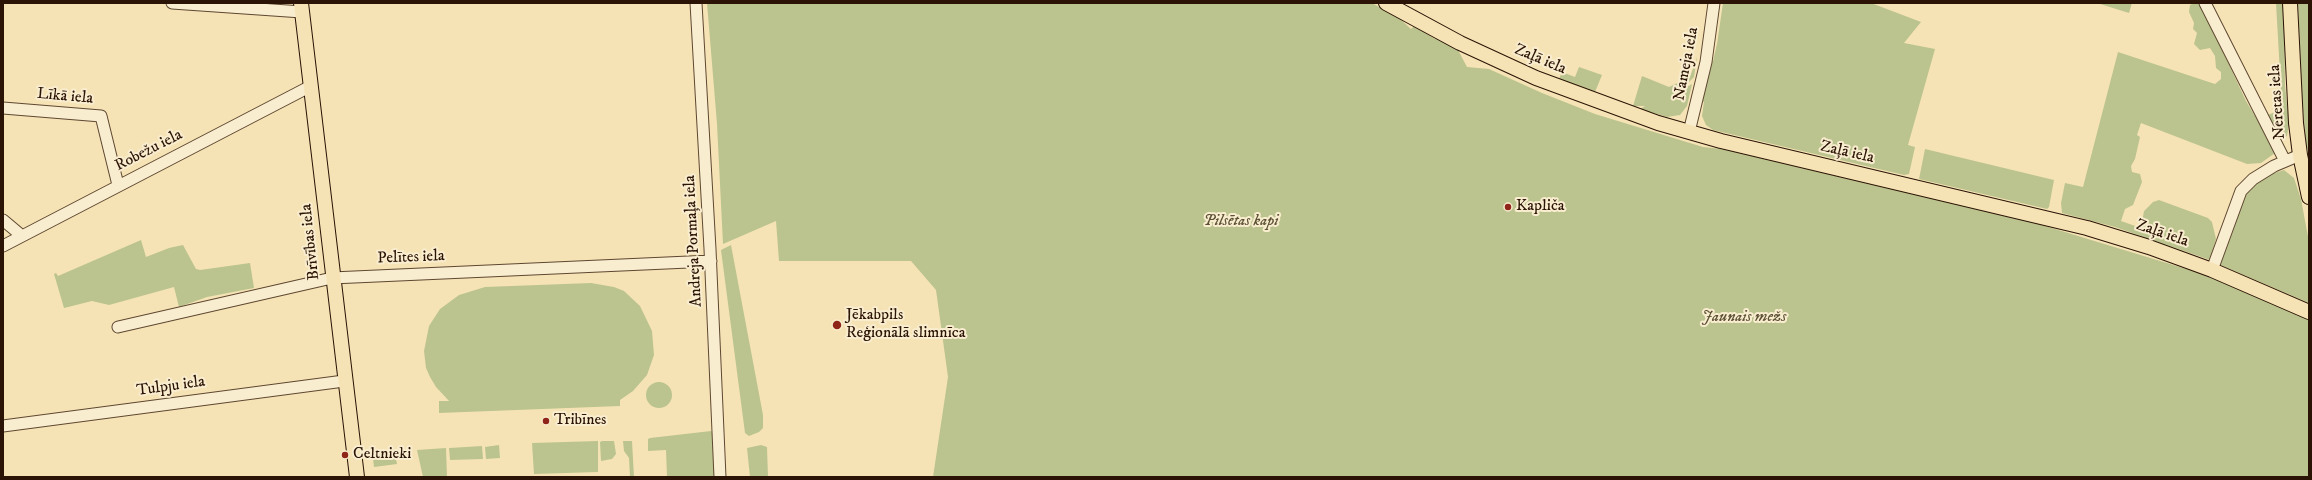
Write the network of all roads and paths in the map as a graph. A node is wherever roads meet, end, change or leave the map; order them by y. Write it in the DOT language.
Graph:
graph roads {
  1 [pos="172,3"];
  2 [pos="696,3"];
  3 [pos="1386,3"];
  4 [pos="1714,3"];
  5 [pos="2205,3"];
  6 [pos="2290,3"];
  7 [pos="302,7"];
  8 [pos="311,86"];
  9 [pos="3,108"];
  10 [pos="1689,132"];
  11 [pos="2300,155"];
  12 [pos="2285,161"];
  13 [pos="118,186"];
  14 [pos="2309,197"];
  15 [pos="3,220"];
  16 [pos="22,236"];
  17 [pos="3,246"];
  18 [pos="711,261"];
  19 [pos="2212,270"];
  20 [pos="332,278"];
  21 [pos="2309,312"];
  22 [pos="118,327"];
  23 [pos="344,381"];
  24 [pos="3,426"];
  25 [pos="357,477"];
  26 [pos="720,477"];
  1 -- 7 [label="street"];
  2 -- 18 [label="street, Andreja Pormaļa iela"];
  3 -- 10 [label="main road, Zaļā iela"];
  4 -- 10 [label="street, Nameja iela"];
  5 -- 12 [label="street"];
  6 -- 11 [label="main road, Neretas iela"];
  7 -- 8 [label="main road, Brīvības iela"];
  8 -- 13 [label="street, Robežu iela"];
  8 -- 20 [label="main road, Brīvības iela"];
  9 -- 13 [label="street, Līkā iela"];
  10 -- 19 [label="main road, Zaļā iela"];
  11 -- 12 [label="street"];
  11 -- 14 [label="main road, Neretas iela"];
  12 -- 19 [label="street"];
  13 -- 16 [label="street, Robežu iela"];
  15 -- 16 [label="street"];
  16 -- 17 [label="street, Robežu iela"];
  18 -- 20 [label="street, Pelītes iela"];
  18 -- 26 [label="street, Andreja Pormaļa iela"];
  19 -- 21 [label="main road, Zaļā iela"];
  20 -- 22 [label="street, Pelītes iela"];
  20 -- 23 [label="main road, Brīvības iela"];
  23 -- 24 [label="street, Tulpju iela"];
  23 -- 25 [label="main road, Brīvības iela"];
}
